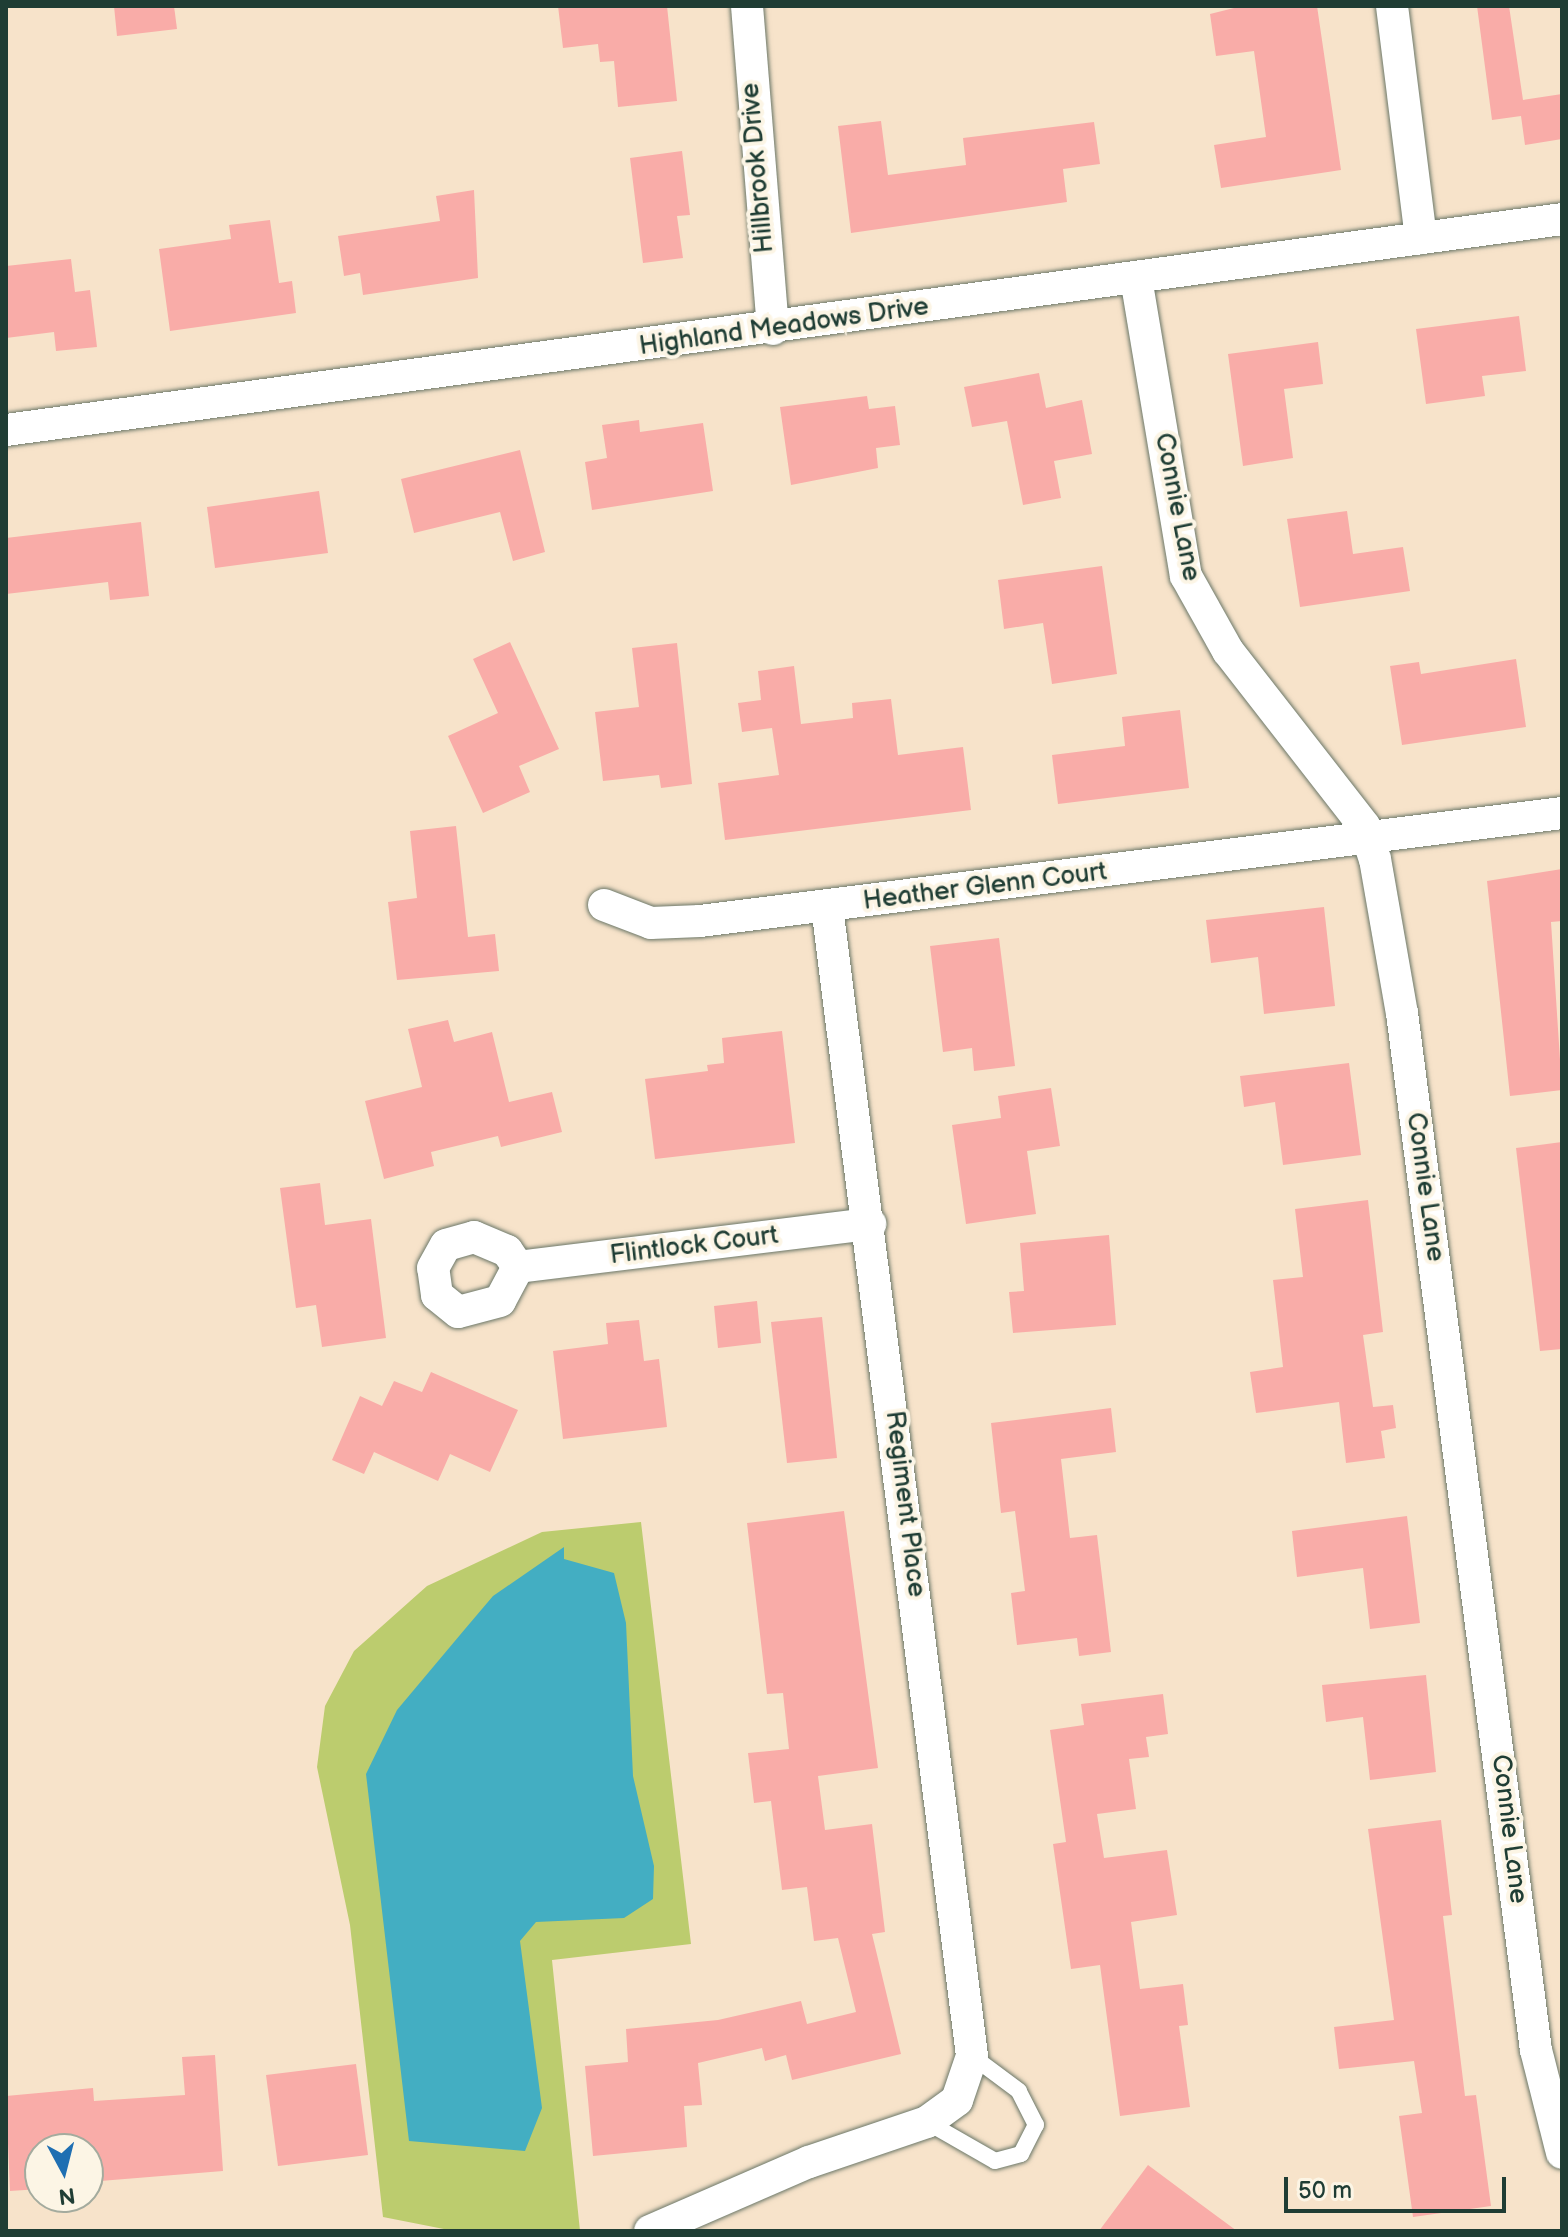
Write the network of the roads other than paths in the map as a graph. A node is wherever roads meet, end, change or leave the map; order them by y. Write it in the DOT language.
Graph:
graph roads {
  1 [pos="747,6"];
  2 [pos="1392,6"];
  3 [pos="1562,219"];
  4 [pos="1421,238"];
  5 [pos="1136,278"];
  6 [pos="773,329"];
  7 [pos="6,430"];
  8 [pos="1562,813"];
  9 [pos="1369,841"];
  10 [pos="604,905"];
  11 [pos="827,906"];
  12 [pos="870,1224"];
  13 [pos="518,1267"];
  14 [pos="1549,2048"];
  15 [pos="972,2056"];
  16 [pos="927,2122"];
  17 [pos="1562,2153"];
  18 [pos="650,2231"];
  1 -- 6 [label="street, Hillbrook Drive"];
  2 -- 4 [label="street"];
  3 -- 4 [label="street, Highland Meadows Drive"];
  4 -- 5 [label="street, Highland Meadows Drive"];
  5 -- 6 [label="street, Highland Meadows Drive"];
  5 -- 9 [label="street, Connie Lane"];
  6 -- 7 [label="street, Highland Meadows Drive"];
  8 -- 9 [label="street, Heather Glenn Court"];
  9 -- 11 [label="street, Heather Glenn Court"];
  9 -- 14 [label="street, Connie Lane"];
  10 -- 11 [label="street, Heather Glenn Court"];
  11 -- 12 [label="street, Regiment Place"];
  12 -- 13 [label="street, Flintlock Court"];
  12 -- 15 [label="street, Regiment Place"];
  14 -- 17 [label="street, Connie Lane"];
  15 -- 16 [label="street, Regiment Place"];
  15 -- 16 [label="lane"];
  16 -- 18 [label="street"];
}
